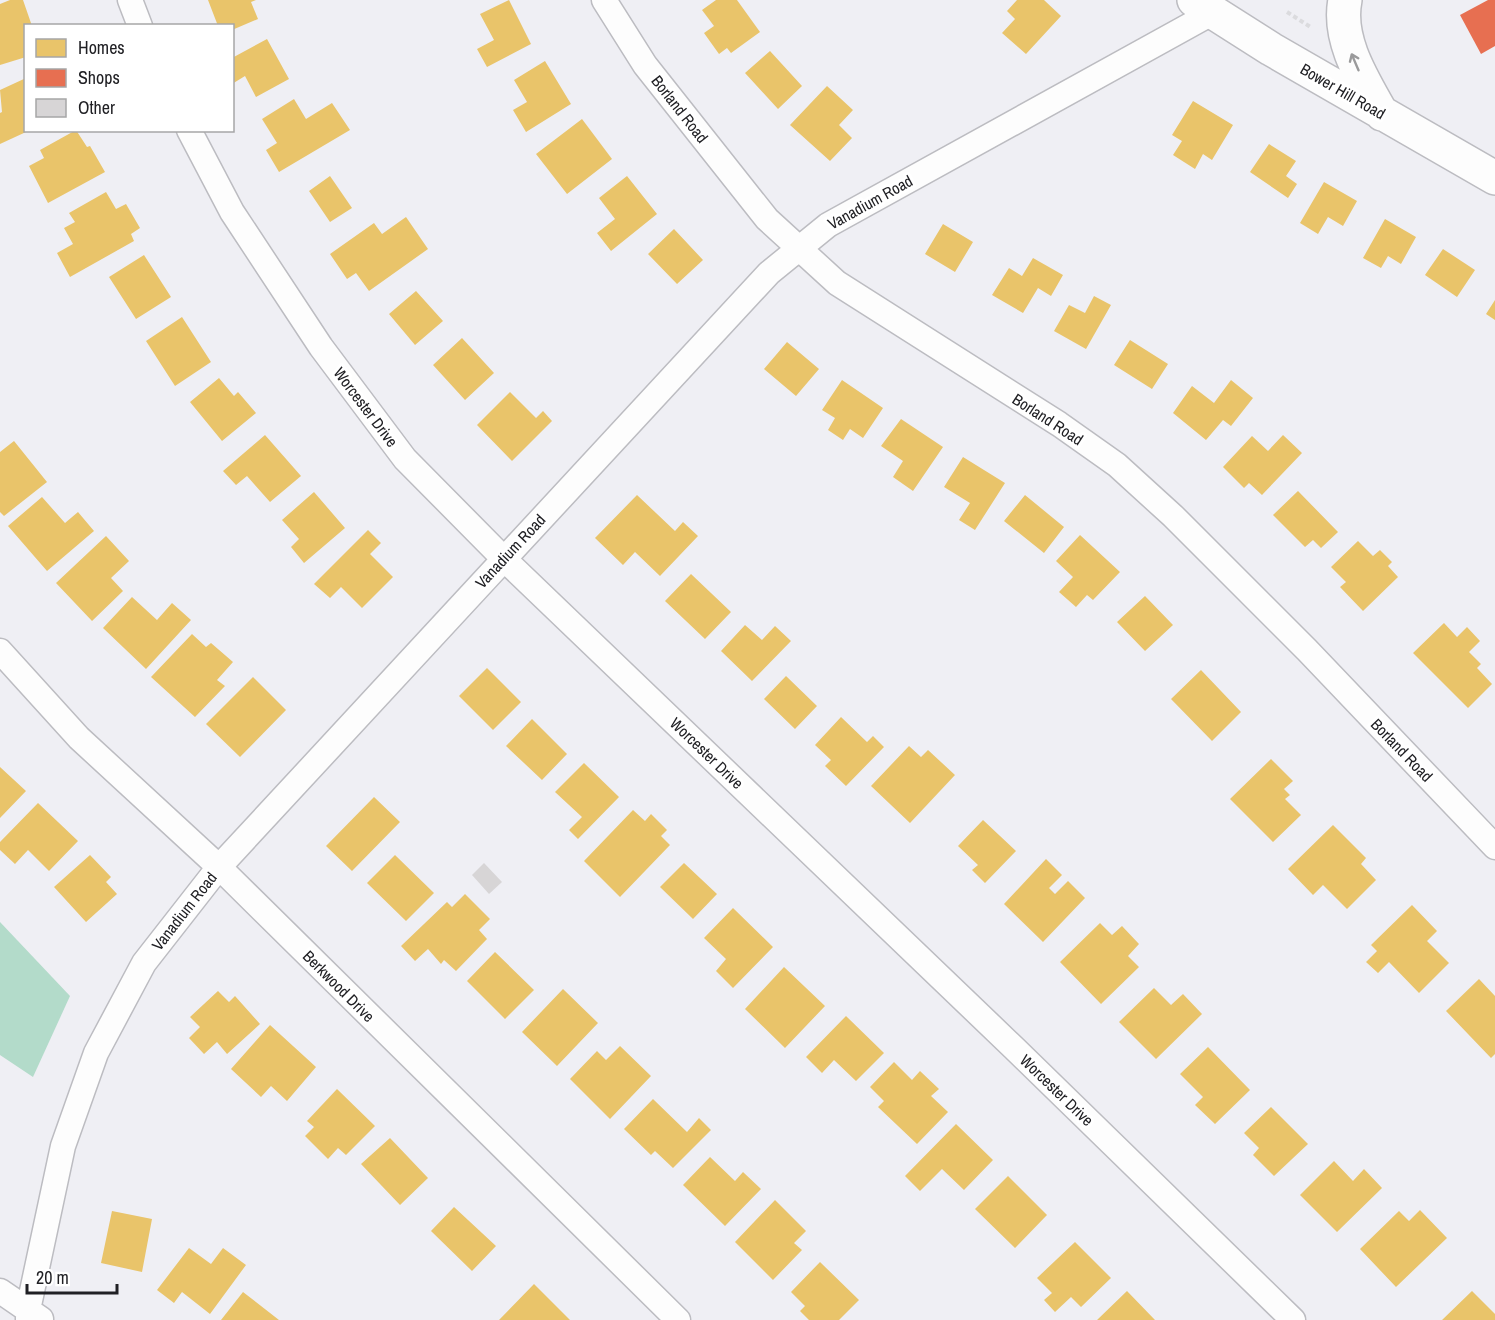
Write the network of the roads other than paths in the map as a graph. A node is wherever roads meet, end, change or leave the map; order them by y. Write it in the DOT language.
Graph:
graph roads {
  1 [pos="130,0"];
  2 [pos="603,0"];
  3 [pos="1346,0"];
  4 [pos="1213,4"];
  5 [pos="139,24"];
  6 [pos="1382,114"];
  7 [pos="190,132"];
  8 [pos="1495,178"];
  9 [pos="799,249"];
  10 [pos="503,558"];
  11 [pos="0,651"];
  12 [pos="1495,847"];
  13 [pos="219,867"];
  14 [pos="0,1291"];
  15 [pos="33,1317"];
  16 [pos="678,1320"];
  17 [pos="1293,1320"];
  1 -- 5 [label="street"];
  2 -- 9 [label="street, Borland Road"];
  6 -- 3 [label="main road, one-way"];
  4 -- 6 [label="main road, Bower Hill Road"];
  4 -- 9 [label="street, Vanadium Road"];
  6 -- 8 [label="main road, Bower Hill Road"];
  7 -- 10 [label="street, Worcester Drive"];
  9 -- 10 [label="street, Vanadium Road"];
  9 -- 12 [label="street, Borland Road"];
  10 -- 13 [label="street, Vanadium Road"];
  10 -- 17 [label="street, Worcester Drive"];
  11 -- 13 [label="street, Berkwood Drive"];
  13 -- 15 [label="street, Vanadium Road"];
  13 -- 16 [label="street, Berkwood Drive"];
  14 -- 15 [label="street"];
}
